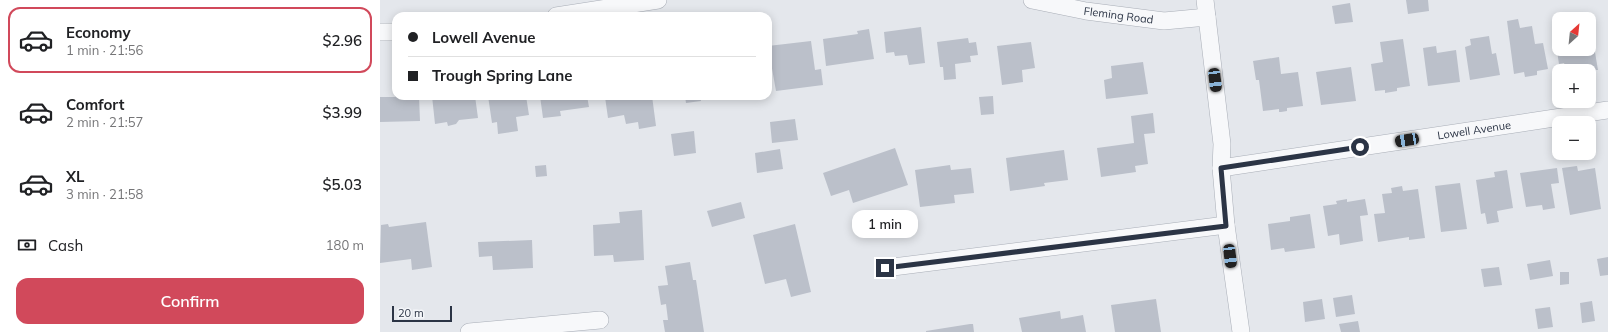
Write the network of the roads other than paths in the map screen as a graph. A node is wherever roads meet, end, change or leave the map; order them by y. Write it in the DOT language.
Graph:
graph roads {
  1 [pos="658,0"];
  2 [pos="1032,0"];
  3 [pos="1205,0"];
  4 [pos="582,12"];
  5 [pos="1207,17"];
  6 [pos="380,32"];
  7 [pos="392,32"];
  8 [pos="1608,110"];
  9 [pos="1221,168"];
  10 [pos="1226,226"];
  11 [pos="885,268"];
  12 [pos="600,320"];
  13 [pos="469,332"];
  14 [pos="1240,332"];
  1 -- 4 [label="street"];
  2 -- 5 [label="street, Fleming Road"];
  3 -- 5 [label="street"];
  5 -- 9 [label="street"];
  6 -- 7 [label="street"];
  8 -- 9 [label="street, Lowell Avenue"];
  9 -- 10 [label="street"];
  10 -- 11 [label="street"];
  10 -- 14 [label="street"];
  12 -- 13 [label="street"];
}
